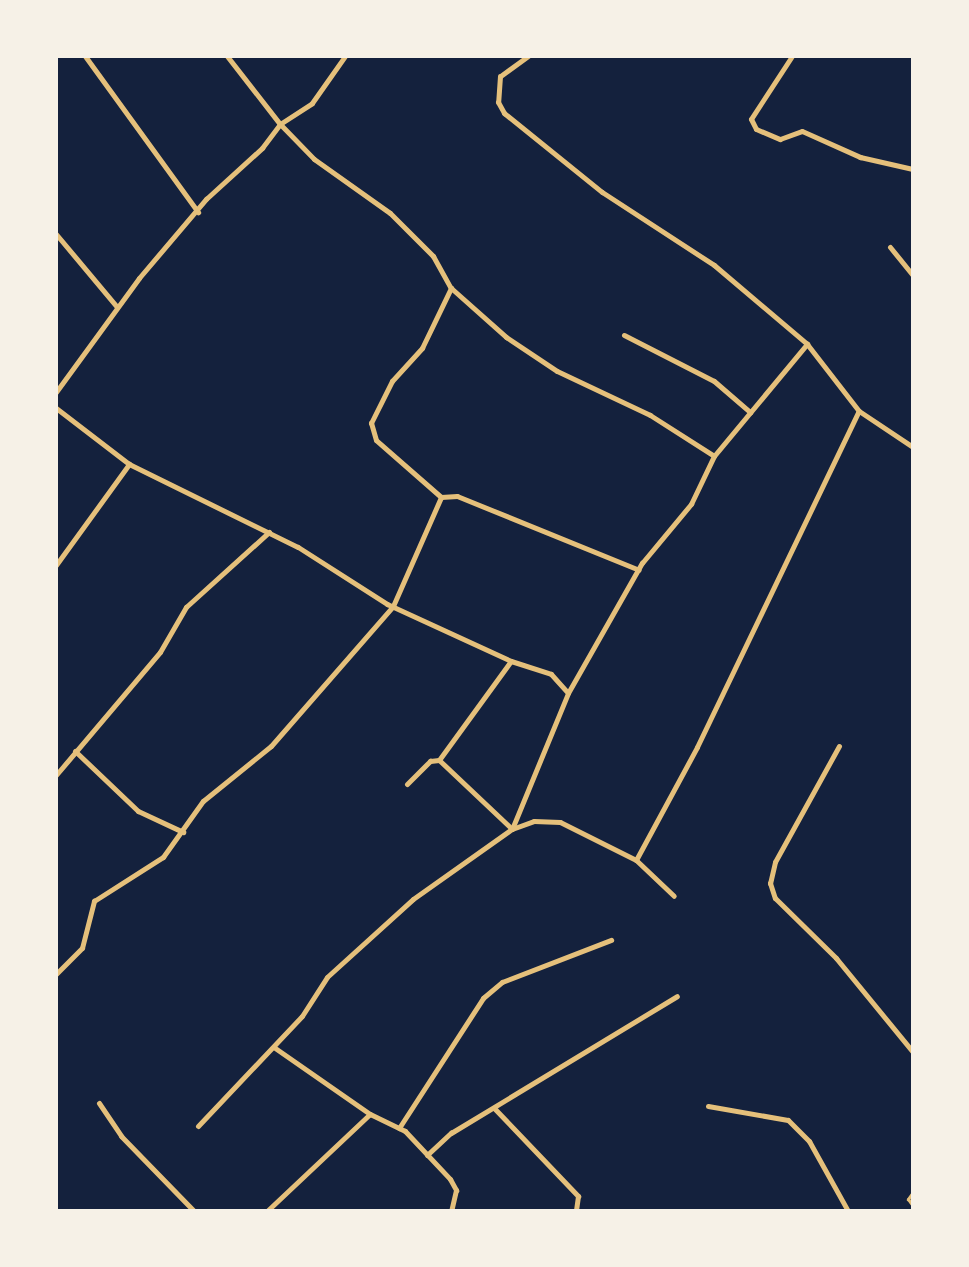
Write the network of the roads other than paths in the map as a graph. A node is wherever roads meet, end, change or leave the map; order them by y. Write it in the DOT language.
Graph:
graph roads {
  1 [pos="85,56"];
  2 [pos="227,56"];
  3 [pos="345,56"];
  4 [pos="528,56"];
  5 [pos="792,56"];
  6 [pos="913,120"];
  7 [pos="280,124"];
  8 [pos="913,138"];
  9 [pos="913,169"];
  10 [pos="198,212"];
  11 [pos="56,234"];
  12 [pos="890,247"];
  13 [pos="913,275"];
  14 [pos="451,288"];
  15 [pos="117,307"];
  16 [pos="624,335"];
  17 [pos="807,344"];
  18 [pos="56,392"];
  19 [pos="56,408"];
  20 [pos="859,411"];
  21 [pos="750,412"];
  22 [pos="913,447"];
  23 [pos="714,456"];
  24 [pos="129,464"];
  25 [pos="441,497"];
  26 [pos="269,532"];
  27 [pos="56,565"];
  28 [pos="639,570"];
  29 [pos="393,606"];
  30 [pos="511,661"];
  31 [pos="568,693"];
  32 [pos="839,746"];
  33 [pos="75,751"];
  34 [pos="439,760"];
  35 [pos="56,775"];
  36 [pos="407,784"];
  37 [pos="512,829"];
  38 [pos="183,832"];
  39 [pos="636,860"];
  40 [pos="674,896"];
  41 [pos="611,940"];
  42 [pos="56,974"];
  43 [pos="677,996"];
  44 [pos="275,1048"];
  45 [pos="913,1052"];
  46 [pos="99,1103"];
  47 [pos="708,1106"];
  48 [pos="494,1108"];
  49 [pos="370,1114"];
  50 [pos="198,1126"];
  51 [pos="399,1128"];
  52 [pos="427,1155"];
  53 [pos="913,1192"];
  54 [pos="913,1206"];
  55 [pos="194,1211"];
  56 [pos="267,1211"];
  57 [pos="451,1211"];
  58 [pos="576,1211"];
  59 [pos="848,1211"];
  1 -- 10 [label="street"];
  2 -- 7 [label="street"];
  3 -- 7 [label="street"];
  4 -- 17 [label="street"];
  5 -- 9 [label="street"];
  6 -- 8 [label="street"];
  7 -- 10 [label="street"];
  7 -- 14 [label="street"];
  10 -- 15 [label="street"];
  11 -- 15 [label="street"];
  12 -- 13 [label="street"];
  14 -- 23 [label="street"];
  14 -- 25 [label="street"];
  15 -- 18 [label="street"];
  16 -- 21 [label="street"];
  17 -- 20 [label="street"];
  17 -- 21 [label="street"];
  19 -- 24 [label="street"];
  20 -- 22 [label="street"];
  20 -- 39 [label="street"];
  21 -- 23 [label="street"];
  23 -- 28 [label="street"];
  24 -- 26 [label="street"];
  24 -- 27 [label="street"];
  25 -- 28 [label="street"];
  25 -- 29 [label="street"];
  26 -- 29 [label="street"];
  26 -- 33 [label="street"];
  28 -- 31 [label="street"];
  29 -- 30 [label="street"];
  29 -- 38 [label="street"];
  30 -- 31 [label="street"];
  30 -- 34 [label="street"];
  31 -- 37 [label="street"];
  32 -- 45 [label="street"];
  33 -- 35 [label="street"];
  33 -- 38 [label="street"];
  34 -- 36 [label="street"];
  34 -- 37 [label="street"];
  37 -- 39 [label="street"];
  37 -- 44 [label="street"];
  38 -- 42 [label="street"];
  39 -- 40 [label="street"];
  41 -- 51 [label="street"];
  43 -- 48 [label="street"];
  44 -- 49 [label="street"];
  44 -- 50 [label="street"];
  46 -- 55 [label="street"];
  47 -- 59 [label="street"];
  48 -- 52 [label="street"];
  48 -- 58 [label="street"];
  49 -- 51 [label="street"];
  49 -- 56 [label="street"];
  51 -- 52 [label="street"];
  52 -- 57 [label="street"];
  53 -- 54 [label="lane"];
}
